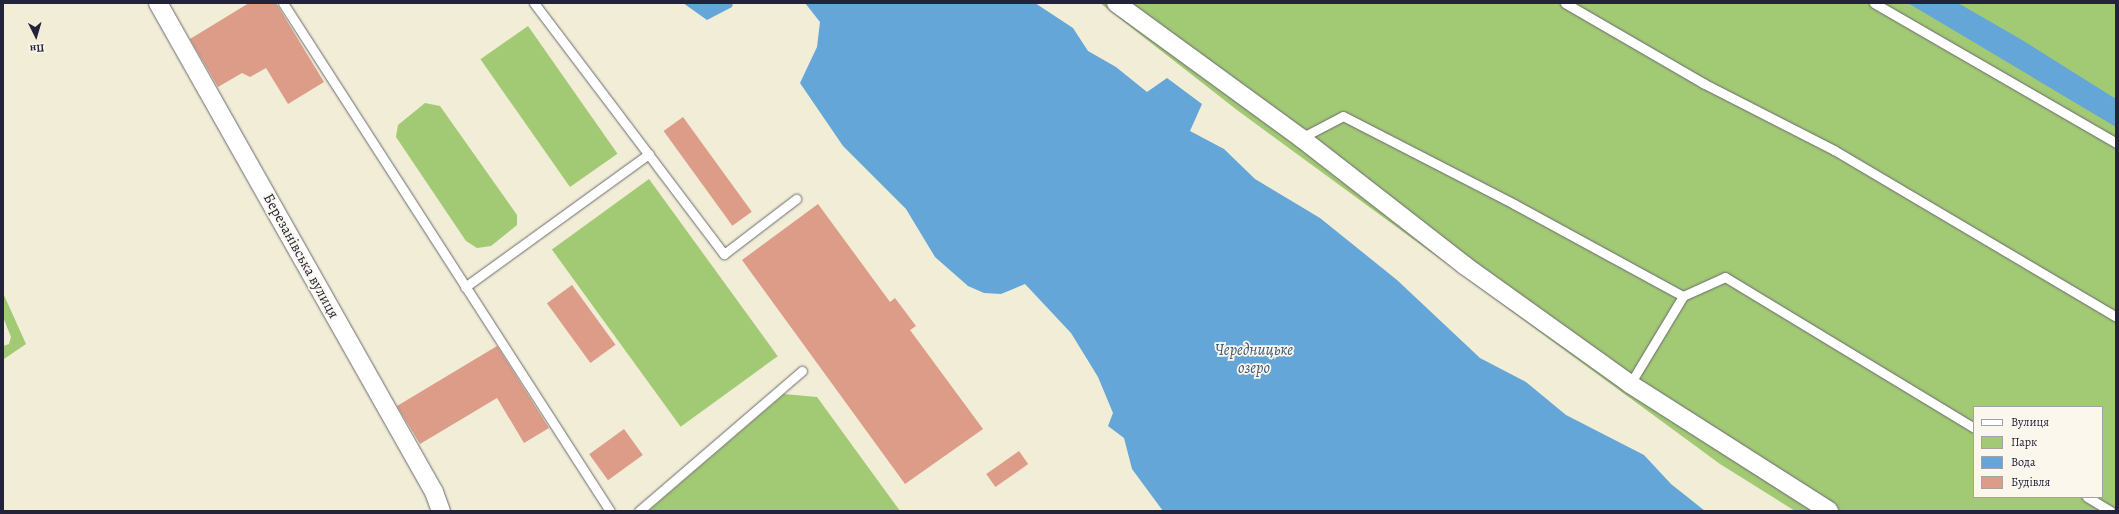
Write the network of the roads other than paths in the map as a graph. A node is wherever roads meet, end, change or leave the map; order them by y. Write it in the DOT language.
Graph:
graph roads {
  1 [pos="158,3"];
  2 [pos="283,3"];
  3 [pos="534,3"];
  4 [pos="1116,3"];
  5 [pos="1565,3"];
  6 [pos="1874,3"];
  7 [pos="1301,138"];
  8 [pos="2116,143"];
  9 [pos="649,154"];
  10 [pos="796,199"];
  11 [pos="465,287"];
  12 [pos="1683,296"];
  13 [pos="2116,317"];
  14 [pos="802,371"];
  15 [pos="1630,384"];
  16 [pos="1973,427"];
  17 [pos="2089,498"];
  18 [pos="441,511"];
  19 [pos="610,511"];
  20 [pos="639,511"];
  21 [pos="1829,511"];
  22 [pos="2110,511"];
  1 -- 18 [label="street, Березанівська вулиця"];
  2 -- 11 [label="lane"];
  3 -- 9 [label="lane"];
  4 -- 7 [label="street"];
  5 -- 13 [label="lane"];
  6 -- 8 [label="lane"];
  7 -- 12 [label="lane"];
  7 -- 15 [label="street"];
  9 -- 10 [label="lane"];
  9 -- 11 [label="lane"];
  11 -- 19 [label="lane"];
  12 -- 15 [label="lane"];
  12 -- 16 [label="lane"];
  14 -- 20 [label="lane"];
  15 -- 21 [label="street"];
  17 -- 22 [label="lane"];
}
